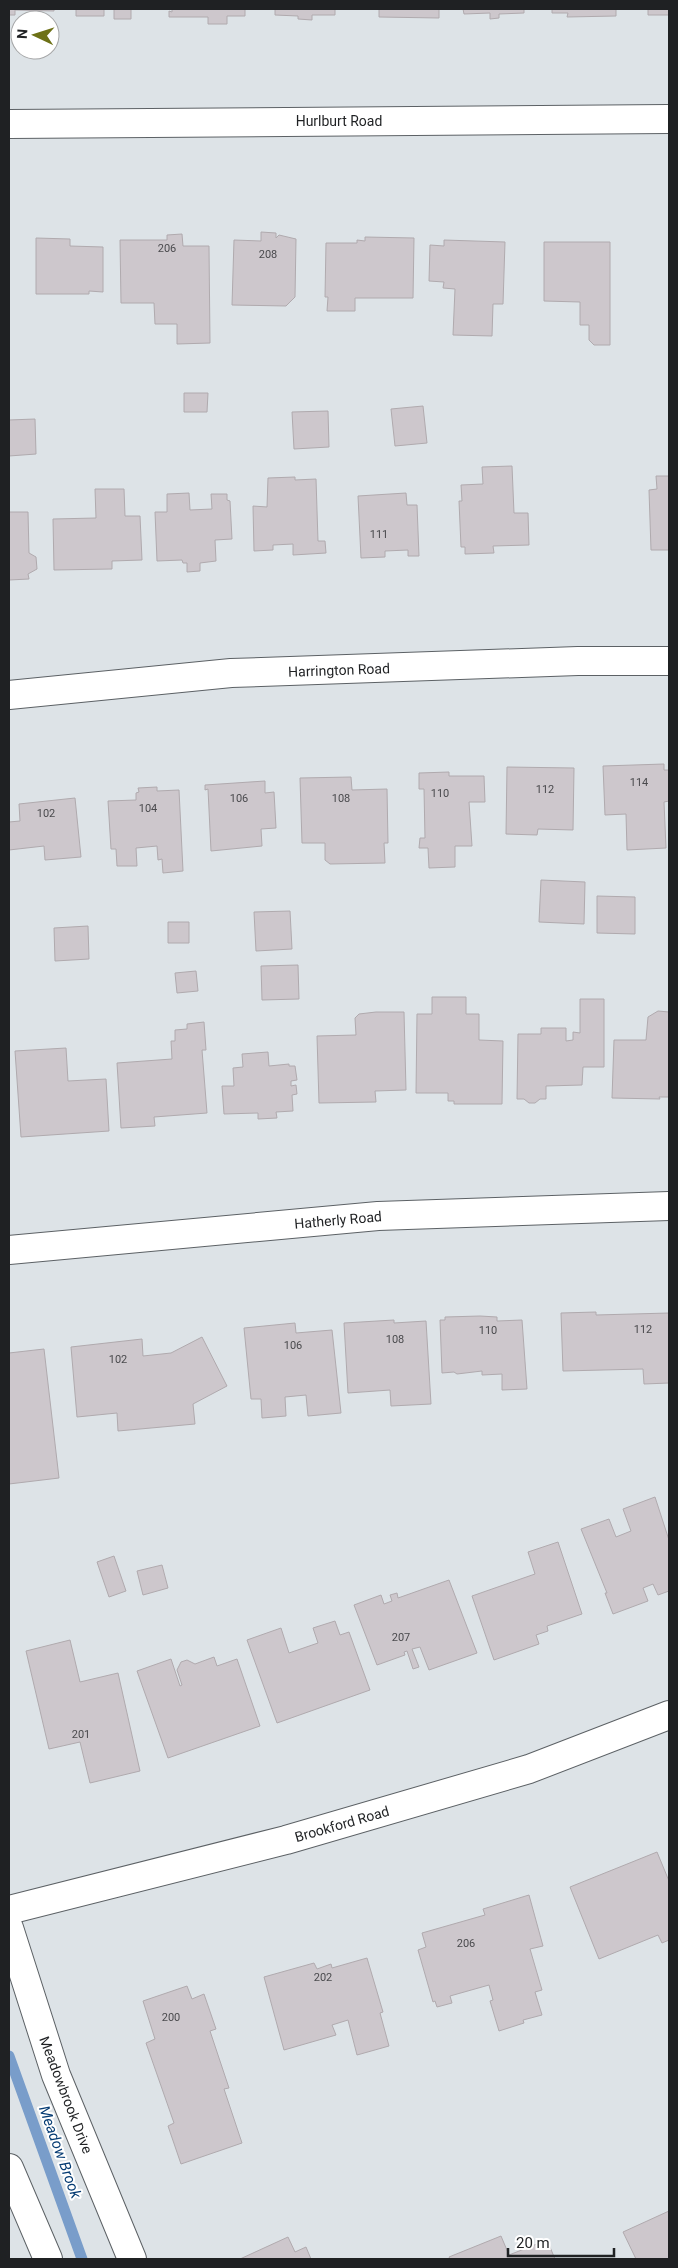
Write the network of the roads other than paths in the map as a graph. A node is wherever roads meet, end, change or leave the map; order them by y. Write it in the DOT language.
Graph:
graph roads {
  1 [pos="669,119"];
  2 [pos="9,124"];
  3 [pos="669,661"];
  4 [pos="9,695"];
  5 [pos="669,1206"];
  6 [pos="9,1250"];
  7 [pos="669,1715"];
  8 [pos="9,1910"];
  9 [pos="9,1928"];
  10 [pos="9,2168"];
  11 [pos="48,2259"];
  12 [pos="132,2259"];
  1 -- 2 [label="street, Hurlburt Road"];
  3 -- 4 [label="street, Harrington Road"];
  5 -- 6 [label="street, Hatherly Road"];
  7 -- 8 [label="street, Brookford Road"];
  9 -- 12 [label="street, Meadowbrook Drive"];
  10 -- 11 [label="street"];
}
